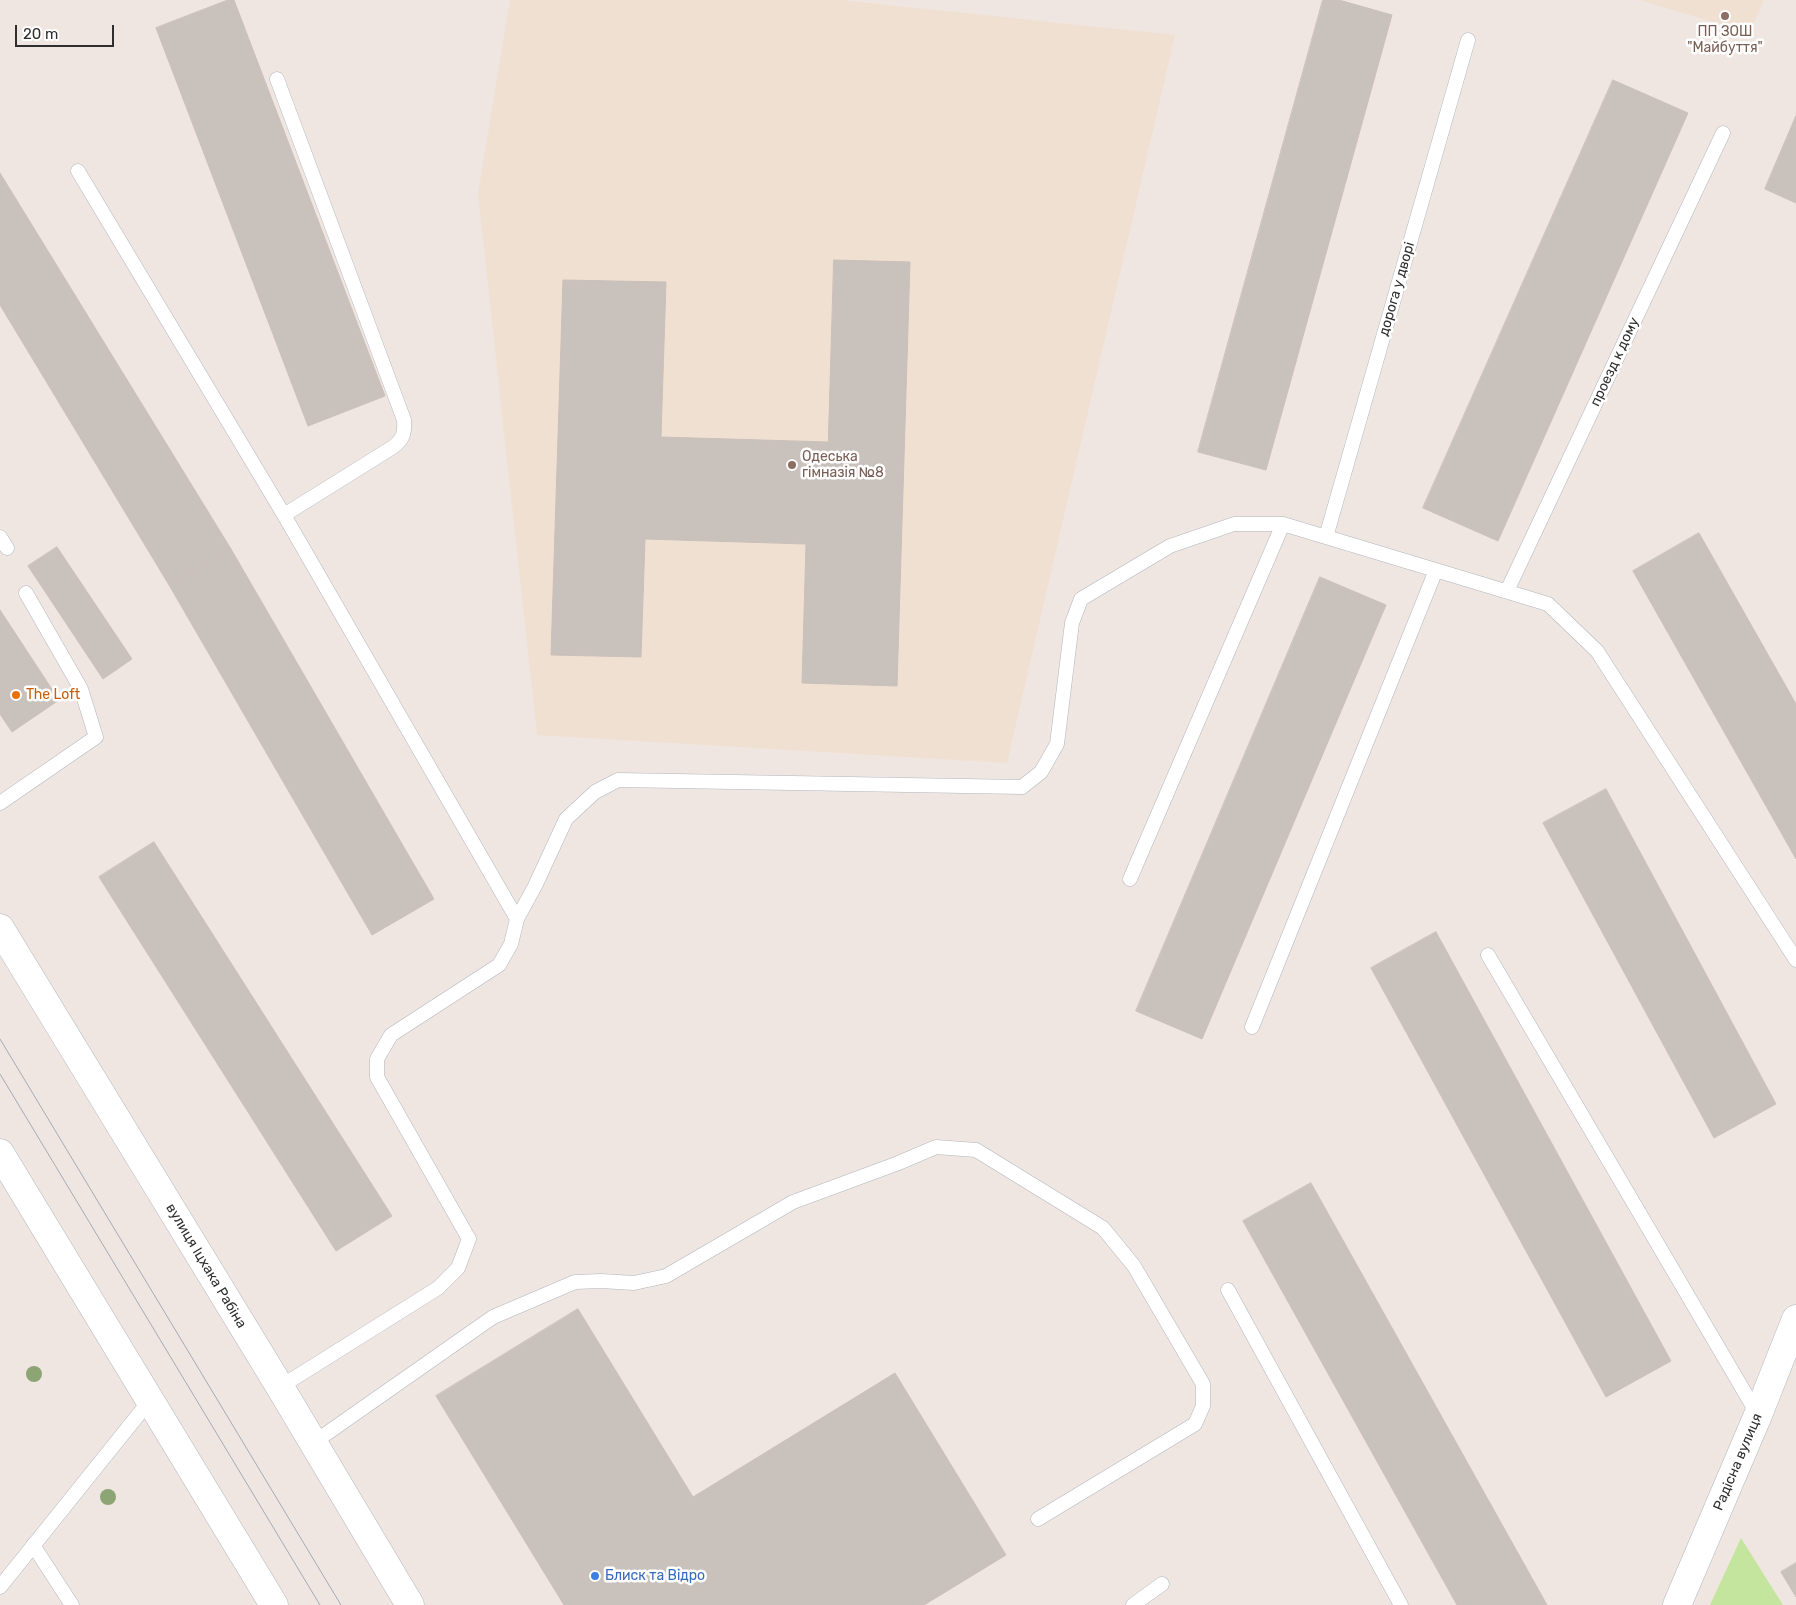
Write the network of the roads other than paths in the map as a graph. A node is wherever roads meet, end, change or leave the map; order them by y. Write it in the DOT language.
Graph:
graph roads {
  1 [pos="1468,40"];
  2 [pos="277,80"];
  3 [pos="1723,133"];
  4 [pos="78,171"];
  5 [pos="284,515"];
  6 [pos="1282,524"];
  7 [pos="1326,538"];
  8 [pos="1436,570"];
  9 [pos="1507,591"];
  10 [pos="26,593"];
  11 [pos="0,803"];
  12 [pos="1130,880"];
  13 [pos="517,919"];
  14 [pos="0,928"];
  15 [pos="1488,956"];
  16 [pos="1796,960"];
  17 [pos="1252,1027"];
  18 [pos="0,1153"];
  19 [pos="1228,1290"];
  20 [pos="1796,1319"];
  21 [pos="280,1387"];
  22 [pos="151,1400"];
  23 [pos="1758,1414"];
  24 [pos="313,1443"];
  25 [pos="1038,1519"];
  26 [pos="33,1545"];
  27 [pos="1162,1584"];
  28 [pos="0,1587"];
  29 [pos="72,1605"];
  30 [pos="274,1605"];
  31 [pos="410,1605"];
  32 [pos="1133,1605"];
  33 [pos="1401,1605"];
  34 [pos="1677,1605"];
  1 -- 7 [label="lane, дорога у дворі"];
  2 -- 5 [label="lane"];
  3 -- 9 [label="lane, проезд к дому"];
  4 -- 5 [label="lane"];
  5 -- 13 [label="lane"];
  6 -- 7 [label="lane"];
  6 -- 12 [label="lane"];
  6 -- 13 [label="lane"];
  7 -- 8 [label="lane"];
  8 -- 9 [label="lane"];
  8 -- 17 [label="lane"];
  9 -- 16 [label="lane"];
  10 -- 11 [label="lane"];
  13 -- 21 [label="lane"];
  14 -- 21 [label="main road, вулиця Іцхака Рабіна"];
  15 -- 23 [label="lane"];
  18 -- 22 [label="main road"];
  19 -- 33 [label="lane"];
  20 -- 23 [label="main road, Радісна вулиця"];
  21 -- 24 [label="main road, вулиця Іцхака Рабіна"];
  22 -- 26 [label="lane"];
  22 -- 30 [label="main road"];
  23 -- 34 [label="main road, Радісна вулиця"];
  24 -- 25 [label="lane"];
  24 -- 31 [label="main road, вулиця Іцхака Рабіна"];
  26 -- 28 [label="lane"];
  26 -- 29 [label="lane"];
  27 -- 32 [label="lane"];
}
